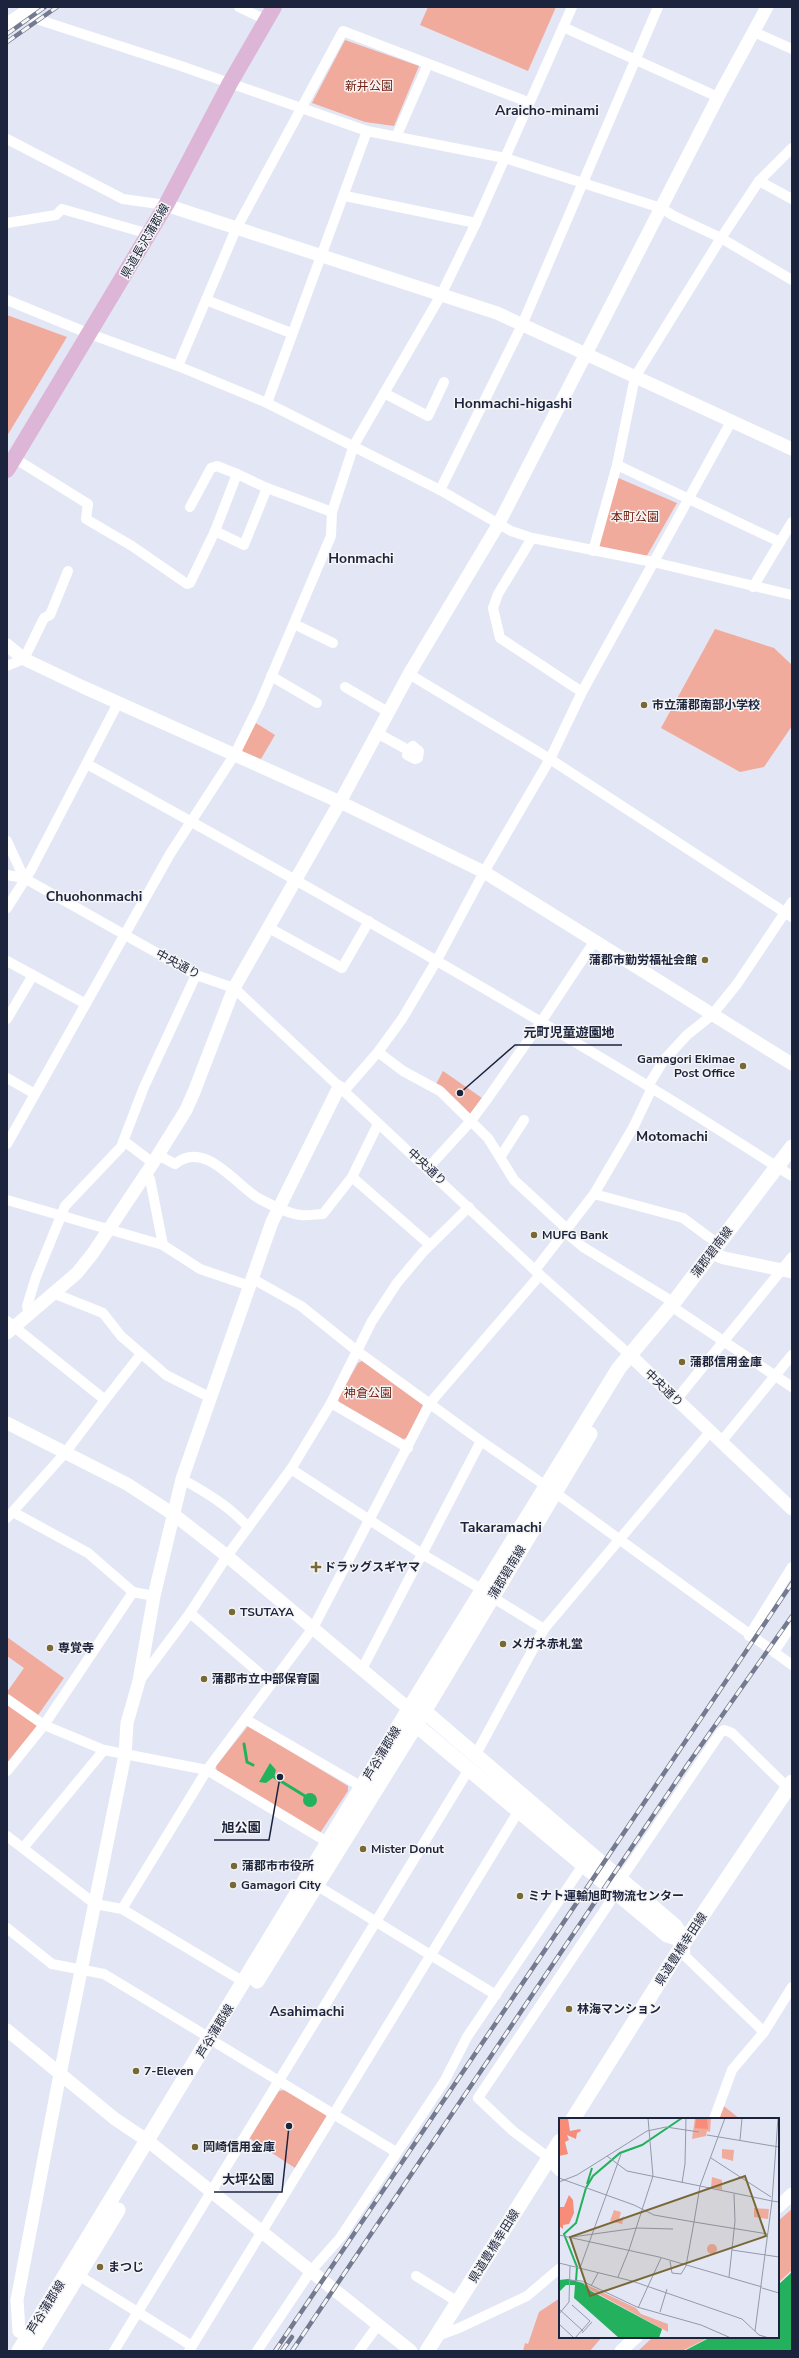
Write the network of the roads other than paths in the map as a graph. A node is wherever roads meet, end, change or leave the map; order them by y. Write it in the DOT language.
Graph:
graph roads {
  1 [pos="33,7"];
  2 [pos="239,7"];
  3 [pos="572,7"];
  4 [pos="658,7"];
  5 [pos="767,7"];
  6 [pos="21,14"];
  7 [pos="270,14"];
  8 [pos="7,24"];
  9 [pos="563,27"];
  10 [pos="754,32"];
  11 [pos="792,49"];
  12 [pos="637,59"];
  13 [pos="428,64"];
  14 [pos="230,83"];
  15 [pos="718,97"];
  16 [pos="528,102"];
  17 [pos="302,108"];
  18 [pos="367,131"];
  19 [pos="397,135"];
  20 [pos="7,139"];
  21 [pos="792,148"];
  22 [pos="505,158"];
  23 [pos="759,181"];
  24 [pos="582,183"];
  25 [pos="345,196"];
  26 [pos="792,199"];
  27 [pos="166,205"];
  28 [pos="661,208"];
  29 [pos="7,223"];
  30 [pos="476,223"];
  31 [pos="236,229"];
  32 [pos="149,234"];
  33 [pos="721,238"];
  34 [pos="321,256"];
  35 [pos="792,280"];
  36 [pos="441,296"];
  37 [pos="7,300"];
  38 [pos="206,300"];
  39 [pos="522,325"];
  40 [pos="291,333"];
  41 [pos="90,334"];
  42 [pos="585,355"];
  43 [pos="178,366"];
  44 [pos="635,377"];
  45 [pos="444,382"];
  46 [pos="384,393"];
  47 [pos="267,404"];
  48 [pos="732,420"];
  49 [pos="354,445"];
  50 [pos="792,449"];
  51 [pos="11,464"];
  52 [pos="617,465"];
  53 [pos="237,474"];
  54 [pos="267,488"];
  55 [pos="440,490"];
  56 [pos="689,498"];
  57 [pos="190,507"];
  58 [pos="332,512"];
  59 [pos="792,522"];
  60 [pos="498,525"];
  61 [pos="215,531"];
  62 [pos="532,538"];
  63 [pos="780,542"];
  64 [pos="592,551"];
  65 [pos="653,562"];
  66 [pos="68,571"];
  67 [pos="753,587"];
  68 [pos="792,595"];
  69 [pos="294,624"];
  70 [pos="333,643"];
  71 [pos="7,645"];
  72 [pos="24,659"];
  73 [pos="7,666"];
  74 [pos="409,674"];
  75 [pos="271,676"];
  76 [pos="345,687"];
  77 [pos="582,692"];
  78 [pos="118,703"];
  79 [pos="317,703"];
  80 [pos="388,712"];
  81 [pos="377,733"];
  82 [pos="408,750"];
  83 [pos="235,754"];
  84 [pos="550,759"];
  85 [pos="87,764"];
  86 [pos="340,802"];
  87 [pos="190,821"];
  88 [pos="7,841"];
  89 [pos="484,872"];
  90 [pos="7,875"];
  91 [pos="24,878"];
  92 [pos="296,879"];
  93 [pos="792,902"];
  94 [pos="7,908"];
  95 [pos="788,915"];
  96 [pos="369,921"];
  97 [pos="269,928"];
  98 [pos="124,934"];
  99 [pos="594,942"];
  100 [pos="7,960"];
  101 [pos="437,960"];
  102 [pos="32,975"];
  103 [pos="196,975"];
  104 [pos="234,988"];
  105 [pos="86,1004"];
  106 [pos="712,1015"];
  107 [pos="7,1019"];
  108 [pos="541,1022"];
  109 [pos="378,1052"];
  110 [pos="792,1064"];
  111 [pos="7,1078"];
  112 [pos="650,1087"];
  113 [pos="341,1089"];
  114 [pos="35,1094"];
  115 [pos="524,1120"];
  116 [pos="470,1122"];
  117 [pos="378,1124"];
  118 [pos="124,1141"];
  119 [pos="7,1144"];
  120 [pos="792,1147"];
  121 [pos="501,1156"];
  122 [pos="155,1159"];
  123 [pos="778,1167"];
  124 [pos="427,1168"];
  125 [pos="146,1174"];
  126 [pos="792,1176"];
  127 [pos="352,1177"];
  128 [pos="594,1194"];
  129 [pos="7,1200"];
  130 [pos="279,1207"];
  131 [pos="469,1207"];
  132 [pos="60,1216"];
  133 [pos="108,1230"];
  134 [pos="566,1230"];
  135 [pos="163,1245"];
  136 [pos="430,1245"];
  137 [pos="715,1248"];
  138 [pos="792,1257"];
  139 [pos="787,1271"];
  140 [pos="538,1272"];
  141 [pos="251,1282"];
  142 [pos="53,1293"];
  143 [pos="672,1304"];
  144 [pos="29,1314"];
  145 [pos="10,1327"];
  146 [pos="725,1342"];
  147 [pos="357,1350"];
  148 [pos="142,1354"];
  149 [pos="792,1355"];
  150 [pos="631,1356"];
  151 [pos="774,1376"];
  152 [pos="792,1388"];
  153 [pos="211,1398"];
  154 [pos="105,1400"];
  155 [pos="676,1400"];
  156 [pos="330,1403"];
  157 [pos="430,1403"];
  158 [pos="7,1423"];
  159 [pos="710,1432"];
  160 [pos="481,1441"];
  161 [pos="721,1442"];
  162 [pos="408,1448"];
  163 [pos="65,1453"];
  164 [pos="290,1469"];
  165 [pos="182,1479"];
  166 [pos="550,1490"];
  167 [pos="792,1509"];
  168 [pos="173,1514"];
  169 [pos="10,1515"];
  170 [pos="370,1520"];
  171 [pos="248,1528"];
  172 [pos="619,1540"];
  173 [pos="422,1554"];
  174 [pos="227,1556"];
  175 [pos="792,1567"];
  176 [pos="133,1592"];
  177 [pos="487,1594"];
  178 [pos="154,1596"];
  179 [pos="190,1613"];
  180 [pos="792,1626"];
  181 [pos="313,1628"];
  182 [pos="544,1629"];
  183 [pos="749,1636"];
  184 [pos="774,1652"];
  185 [pos="792,1665"];
  186 [pos="362,1669"];
  187 [pos="139,1681"];
  188 [pos="271,1683"];
  189 [pos="7,1699"];
  190 [pos="409,1709"];
  191 [pos="424,1711"];
  192 [pos="245,1719"];
  193 [pos="44,1725"];
  194 [pos="416,1725"];
  195 [pos="104,1750"];
  196 [pos="125,1755"];
  197 [pos="475,1756"];
  198 [pos="469,1769"];
  199 [pos="207,1770"];
  200 [pos="7,1771"];
  201 [pos="790,1785"];
  202 [pos="362,1788"];
  203 [pos="518,1812"];
  204 [pos="7,1836"];
  205 [pos="328,1843"];
  206 [pos="23,1848"];
  207 [pos="583,1865"];
  208 [pos="316,1885"];
  209 [pos="618,1886"];
  210 [pos="95,1904"];
  211 [pos="122,1909"];
  212 [pos="375,1921"];
  213 [pos="7,1928"];
  214 [pos="685,1941"];
  215 [pos="431,1955"];
  216 [pos="81,1970"];
  217 [pos="244,1982"];
  218 [pos="792,1987"];
  219 [pos="496,1995"];
  220 [pos="7,2030"];
  221 [pos="764,2032"];
  222 [pos="214,2041"];
  223 [pos="60,2074"];
  224 [pos="279,2080"];
  225 [pos="334,2115"];
  226 [pos="577,2117"];
  227 [pos="714,2118"];
  228 [pos="559,2142"];
  229 [pos="151,2145"];
  230 [pos="396,2152"];
  231 [pos="549,2158"];
  232 [pos="559,2169"];
  233 [pos="210,2193"];
  234 [pos="792,2194"];
  235 [pos="779,2205"];
  236 [pos="261,2233"];
  237 [pos="559,2269"];
  238 [pos="310,2272"];
  239 [pos="78,2275"];
  240 [pos="416,2276"];
  241 [pos="458,2302"];
  242 [pos="137,2312"];
  243 [pos="378,2325"];
  244 [pos="437,2336"];
  245 [pos="635,2338"];
  246 [pos="32,2343"];
  247 [pos="190,2349"];
  248 [pos="19,2351"];
  249 [pos="114,2351"];
  250 [pos="257,2351"];
  251 [pos="360,2351"];
  252 [pos="411,2351"];
  253 [pos="427,2351"];
  254 [pos="621,2351"];
  1 -- 6 [label="street"];
  2 -- 7 [label="street"];
  3 -- 9 [label="street"];
  4 -- 12 [label="street"];
  5 -- 10 [label="street"];
  6 -- 8 [label="street"];
  6 -- 14 [label="street"];
  7 -- 14 [label="main road, 県道長沢蒲郡線"];
  9 -- 12 [label="street"];
  9 -- 16 [label="street"];
  10 -- 11 [label="street"];
  10 -- 15 [label="street"];
  12 -- 15 [label="street"];
  12 -- 24 [label="street"];
  13 -- 16 [label="street"];
  13 -- 17 [label="street"];
  13 -- 19 [label="street"];
  14 -- 17 [label="street"];
  14 -- 27 [label="main road, 県道長沢蒲郡線"];
  15 -- 28 [label="street"];
  16 -- 22 [label="street"];
  17 -- 18 [label="street"];
  17 -- 31 [label="street"];
  18 -- 19 [label="street"];
  18 -- 25 [label="street"];
  19 -- 22 [label="street"];
  20 -- 27 [label="street"];
  21 -- 23 [label="street"];
  22 -- 24 [label="street"];
  22 -- 30 [label="street"];
  23 -- 26 [label="street"];
  23 -- 33 [label="street"];
  24 -- 28 [label="street"];
  24 -- 39 [label="street"];
  25 -- 30 [label="street"];
  25 -- 34 [label="street"];
  27 -- 31 [label="street"];
  27 -- 32 [label="main road, 県道長沢蒲郡線"];
  28 -- 33 [label="street"];
  28 -- 42 [label="street"];
  29 -- 32 [label="street"];
  30 -- 36 [label="street"];
  31 -- 34 [label="street"];
  31 -- 38 [label="street"];
  32 -- 41 [label="main road, 県道長沢蒲郡線"];
  33 -- 35 [label="street"];
  33 -- 44 [label="street"];
  34 -- 36 [label="street"];
  34 -- 40 [label="street"];
  36 -- 39 [label="street"];
  36 -- 46 [label="street"];
  37 -- 41 [label="street"];
  38 -- 40 [label="street"];
  38 -- 43 [label="street"];
  39 -- 42 [label="street"];
  39 -- 55 [label="street"];
  40 -- 47 [label="street"];
  41 -- 43 [label="street"];
  41 -- 51 [label="main road, 県道長沢蒲郡線"];
  42 -- 44 [label="street"];
  42 -- 60 [label="street"];
  43 -- 47 [label="street"];
  44 -- 48 [label="street"];
  44 -- 52 [label="street"];
  45 -- 46 [label="street"];
  46 -- 49 [label="street"];
  47 -- 49 [label="street"];
  48 -- 50 [label="street"];
  48 -- 56 [label="street"];
  49 -- 55 [label="street"];
  49 -- 58 [label="street"];
  51 -- 61 [label="street"];
  52 -- 56 [label="street"];
  52 -- 64 [label="street"];
  53 -- 54 [label="street"];
  53 -- 57 [label="street"];
  53 -- 61 [label="street"];
  54 -- 58 [label="street"];
  54 -- 61 [label="street"];
  55 -- 60 [label="street"];
  56 -- 63 [label="street"];
  56 -- 65 [label="street"];
  58 -- 69 [label="street"];
  59 -- 63 [label="street"];
  60 -- 62 [label="street"];
  60 -- 74 [label="street"];
  62 -- 64 [label="street"];
  62 -- 77 [label="street"];
  63 -- 67 [label="street"];
  64 -- 65 [label="street"];
  65 -- 67 [label="street"];
  65 -- 77 [label="street"];
  66 -- 72 [label="street"];
  67 -- 68 [label="street"];
  69 -- 70 [label="street"];
  69 -- 75 [label="street"];
  71 -- 72 [label="street"];
  72 -- 73 [label="street"];
  72 -- 78 [label="street"];
  74 -- 80 [label="street"];
  74 -- 84 [label="street"];
  75 -- 79 [label="street"];
  75 -- 83 [label="street"];
  76 -- 80 [label="street"];
  77 -- 84 [label="street"];
  78 -- 83 [label="street"];
  78 -- 85 [label="street"];
  80 -- 81 [label="street"];
  81 -- 82 [label="street"];
  81 -- 86 [label="street"];
  83 -- 86 [label="street"];
  83 -- 87 [label="street"];
  84 -- 89 [label="street"];
  84 -- 95 [label="street"];
  85 -- 87 [label="street"];
  85 -- 91 [label="street"];
  86 -- 89 [label="street"];
  86 -- 92 [label="street"];
  87 -- 92 [label="street"];
  87 -- 98 [label="street"];
  88 -- 91 [label="street"];
  89 -- 99 [label="street"];
  89 -- 101 [label="street"];
  90 -- 91 [label="street, 中央通り"];
  91 -- 94 [label="street"];
  91 -- 98 [label="street, 中央通り"];
  92 -- 96 [label="street"];
  92 -- 97 [label="street"];
  93 -- 95 [label="street"];
  95 -- 106 [label="street"];
  96 -- 97 [label="street"];
  96 -- 101 [label="street"];
  97 -- 104 [label="street"];
  98 -- 103 [label="street, 中央通り"];
  98 -- 105 [label="street"];
  99 -- 106 [label="street"];
  99 -- 108 [label="street"];
  100 -- 102 [label="street"];
  101 -- 108 [label="street"];
  101 -- 109 [label="street"];
  102 -- 105 [label="street"];
  102 -- 107 [label="street"];
  103 -- 104 [label="street, 中央通り"];
  103 -- 118 [label="street"];
  104 -- 113 [label="street, 中央通り"];
  104 -- 122 [label="street"];
  105 -- 114 [label="street"];
  106 -- 110 [label="street"];
  106 -- 112 [label="street"];
  108 -- 112 [label="street"];
  108 -- 116 [label="street"];
  109 -- 113 [label="street"];
  109 -- 116 [label="street"];
  111 -- 114 [label="street"];
  112 -- 123 [label="street"];
  112 -- 128 [label="street"];
  113 -- 117 [label="street, 中央通り"];
  113 -- 130 [label="street"];
  114 -- 119 [label="street"];
  115 -- 121 [label="street"];
  116 -- 121 [label="street"];
  116 -- 124 [label="street"];
  117 -- 124 [label="street, 中央通り"];
  117 -- 127 [label="street"];
  118 -- 122 [label="street"];
  118 -- 132 [label="street"];
  120 -- 123 [label="main road, 蒲郡碧南線"];
  121 -- 134 [label="street"];
  122 -- 125 [label="street"];
  122 -- 130 [label="street"];
  123 -- 126 [label="street"];
  123 -- 137 [label="main road, 蒲郡碧南線"];
  124 -- 131 [label="street, 中央通り"];
  125 -- 133 [label="street"];
  125 -- 135 [label="street"];
  127 -- 130 [label="street"];
  127 -- 136 [label="street"];
  128 -- 134 [label="street"];
  128 -- 137 [label="street"];
  129 -- 132 [label="street"];
  130 -- 141 [label="street"];
  131 -- 136 [label="street"];
  131 -- 140 [label="street, 中央通り"];
  132 -- 133 [label="street"];
  132 -- 144 [label="street"];
  133 -- 135 [label="street"];
  133 -- 142 [label="street"];
  134 -- 140 [label="street"];
  134 -- 143 [label="street"];
  135 -- 141 [label="street"];
  136 -- 147 [label="street"];
  137 -- 139 [label="street"];
  137 -- 143 [label="main road, 蒲郡碧南線"];
  138 -- 139 [label="street"];
  139 -- 146 [label="street"];
  140 -- 150 [label="street, 中央通り"];
  140 -- 157 [label="street"];
  141 -- 147 [label="street"];
  141 -- 153 [label="street"];
  142 -- 144 [label="street"];
  142 -- 148 [label="street"];
  143 -- 146 [label="street"];
  143 -- 150 [label="main road, 蒲郡碧南線"];
  144 -- 145 [label="street"];
  145 -- 154 [label="street"];
  146 -- 151 [label="street"];
  146 -- 155 [label="street"];
  147 -- 156 [label="street"];
  147 -- 157 [label="street"];
  148 -- 153 [label="street"];
  148 -- 154 [label="street"];
  149 -- 151 [label="street"];
  150 -- 155 [label="street, 中央通り"];
  150 -- 166 [label="main road, 蒲郡碧南線"];
  151 -- 152 [label="street"];
  151 -- 161 [label="street"];
  153 -- 165 [label="street"];
  154 -- 163 [label="street"];
  155 -- 159 [label="street, 中央通り"];
  156 -- 162 [label="street"];
  156 -- 164 [label="street"];
  157 -- 160 [label="street"];
  157 -- 162 [label="street"];
  158 -- 163 [label="street"];
  159 -- 161 [label="street, 中央通り"];
  159 -- 172 [label="street"];
  160 -- 166 [label="street"];
  160 -- 173 [label="street"];
  161 -- 167 [label="street, 中央通り"];
  162 -- 170 [label="street"];
  163 -- 168 [label="street"];
  163 -- 169 [label="street"];
  164 -- 170 [label="street"];
  164 -- 171 [label="street"];
  165 -- 168 [label="street"];
  165 -- 171 [label="street"];
  166 -- 172 [label="street"];
  166 -- 177 [label="main road, 蒲郡碧南線"];
  168 -- 174 [label="street"];
  168 -- 178 [label="street"];
  169 -- 176 [label="street"];
  170 -- 173 [label="street"];
  170 -- 181 [label="street"];
  171 -- 174 [label="street"];
  172 -- 182 [label="street"];
  172 -- 183 [label="street"];
  173 -- 177 [label="street"];
  173 -- 186 [label="street"];
  174 -- 179 [label="street"];
  174 -- 181 [label="street"];
  175 -- 183 [label="street"];
  176 -- 178 [label="street"];
  176 -- 193 [label="street"];
  177 -- 182 [label="street"];
  177 -- 190 [label="main road, 蒲郡碧南線"];
  177 -- 191 [label="main road, 蒲郡碧南線"];
  178 -- 187 [label="street"];
  179 -- 187 [label="street"];
  179 -- 188 [label="street"];
  180 -- 184 [label="street"];
  181 -- 186 [label="street"];
  181 -- 188 [label="street"];
  182 -- 197 [label="street"];
  183 -- 184 [label="street"];
  184 -- 185 [label="street"];
  186 -- 190 [label="street"];
  187 -- 196 [label="street"];
  188 -- 192 [label="street"];
  189 -- 193 [label="street"];
  190 -- 191 [label="main road"];
  190 -- 194 [label="main road, 芦谷蒲郡線"];
  190 -- 202 [label="main road, 芦谷蒲郡線"];
  191 -- 194 [label="main road, 蒲郡碧南線"];
  191 -- 197 [label="main road, 芦谷蒲郡線"];
  192 -- 199 [label="street"];
  192 -- 202 [label="street"];
  193 -- 195 [label="street"];
  193 -- 200 [label="street"];
  194 -- 198 [label="main road, 芦谷蒲郡線"];
  194 -- 208 [label="main road, 芦谷蒲郡線"];
  195 -- 196 [label="street"];
  195 -- 206 [label="street"];
  196 -- 199 [label="street"];
  196 -- 210 [label="street"];
  197 -- 209 [label="main road, 芦谷蒲郡線"];
  198 -- 203 [label="main road, 芦谷蒲郡線"];
  198 -- 212 [label="street"];
  199 -- 205 [label="street"];
  199 -- 211 [label="street"];
  201 -- 209 [label="street"];
  201 -- 214 [label="main road, 県道豊橋幸田線"];
  202 -- 205 [label="main road, 芦谷蒲郡線"];
  203 -- 207 [label="main road, 芦谷蒲郡線"];
  203 -- 215 [label="street"];
  204 -- 206 [label="street"];
  205 -- 217 [label="main road, 芦谷蒲郡線"];
  206 -- 210 [label="street"];
  207 -- 209 [label="main road, 芦谷蒲郡線"];
  207 -- 219 [label="street"];
  208 -- 212 [label="street"];
  208 -- 222 [label="main road, 芦谷蒲郡線"];
  209 -- 214 [label="main road, 芦谷蒲郡線"];
  209 -- 231 [label="street"];
  210 -- 211 [label="street"];
  210 -- 216 [label="street"];
  211 -- 217 [label="street"];
  212 -- 215 [label="street"];
  212 -- 224 [label="street"];
  213 -- 216 [label="street"];
  214 -- 221 [label="street"];
  214 -- 226 [label="main road, 県道豊橋幸田線"];
  215 -- 219 [label="street"];
  215 -- 225 [label="street"];
  216 -- 222 [label="street"];
  216 -- 223 [label="street"];
  217 -- 222 [label="main road, 芦谷蒲郡線"];
  218 -- 221 [label="street"];
  219 -- 230 [label="street"];
  220 -- 223 [label="street"];
  221 -- 227 [label="street"];
  222 -- 224 [label="street"];
  222 -- 229 [label="main road, 芦谷蒲郡線"];
  223 -- 229 [label="street"];
  223 -- 246 [label="street"];
  224 -- 225 [label="street"];
  224 -- 233 [label="street"];
  225 -- 230 [label="street"];
  225 -- 236 [label="street"];
  228 -- 231 [label="main road, 県道豊橋幸田線"];
  229 -- 233 [label="street"];
  229 -- 239 [label="main road, 芦谷蒲郡線"];
  229 -- 246 [label="main road, 芦谷蒲郡線"];
  230 -- 238 [label="street"];
  231 -- 232 [label="street"];
  231 -- 241 [label="main road, 県道豊橋幸田線"];
  233 -- 236 [label="street"];
  233 -- 242 [label="street"];
  234 -- 235 [label="street"];
  236 -- 238 [label="street"];
  236 -- 247 [label="street"];
  237 -- 244 [label="street"];
  238 -- 243 [label="street"];
  238 -- 250 [label="street"];
  239 -- 242 [label="street"];
  239 -- 246 [label="main road, 芦谷蒲郡線"];
  240 -- 241 [label="street"];
  241 -- 244 [label="main road, 県道豊橋幸田線"];
  242 -- 247 [label="street"];
  242 -- 249 [label="street"];
  243 -- 251 [label="street"];
  243 -- 252 [label="street"];
  244 -- 253 [label="main road, 県道豊橋幸田線"];
  245 -- 254 [label="street"];
  246 -- 248 [label="main road, 芦谷蒲郡線"];
}
